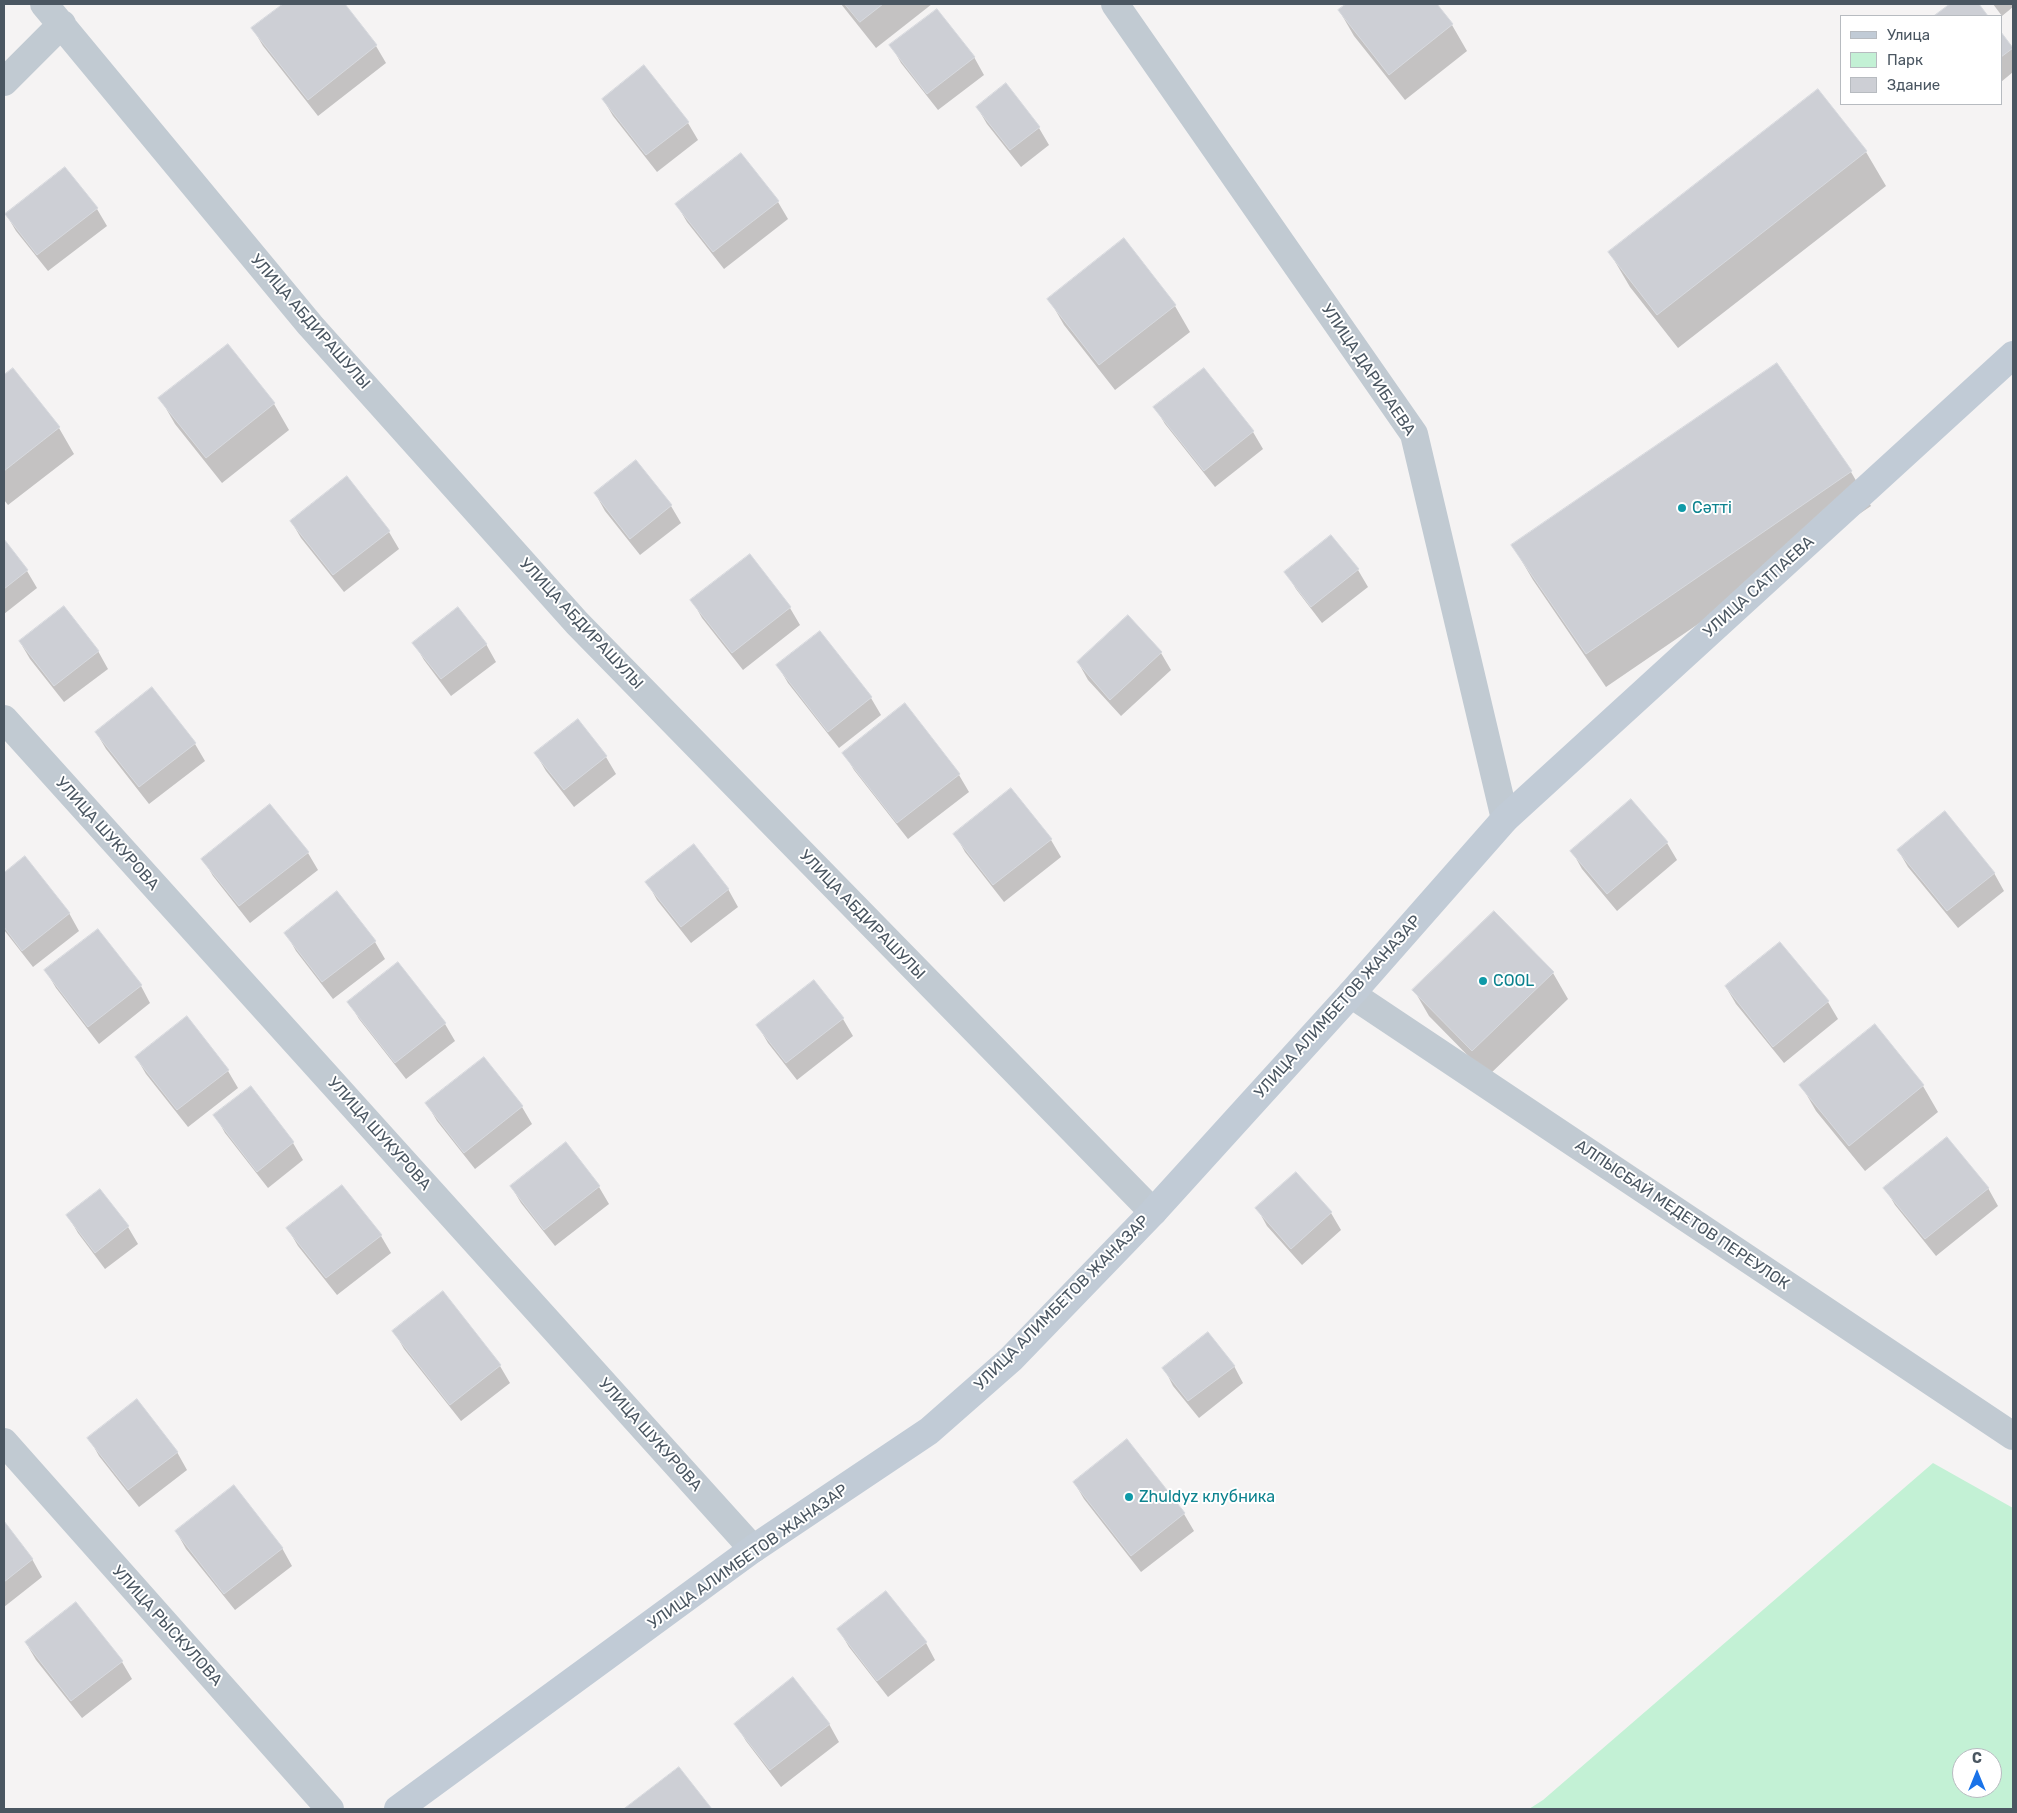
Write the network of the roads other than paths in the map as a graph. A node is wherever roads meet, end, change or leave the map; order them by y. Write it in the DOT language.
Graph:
graph roads {
  1 [pos="44,4"];
  2 [pos="1115,4"];
  3 [pos="62,24"];
  4 [pos="4,82"];
  5 [pos="2013,355"];
  6 [pos="4,719"];
  7 [pos="1505,819"];
  8 [pos="1351,994"];
  9 [pos="1153,1212"];
  10 [pos="2013,1436"];
  11 [pos="4,1442"];
  12 [pos="753,1550"];
  13 [pos="330,1809"];
  14 [pos="398,1809"];
  1 -- 3 [label="street, УЛИЦА АБДИРАШУЛЫ"];
  2 -- 7 [label="street, УЛИЦА ДАРИБАЕВА"];
  3 -- 4 [label="street"];
  3 -- 9 [label="street, УЛИЦА АБДИРАШУЛЫ"];
  5 -- 7 [label="street, УЛИЦА САТПАЕВА"];
  6 -- 12 [label="street, УЛИЦА ШУКУРОВА"];
  7 -- 8 [label="street, УЛИЦА АЛИМБЕТОВ ЖАНАЗАР"];
  8 -- 9 [label="street, УЛИЦА АЛИМБЕТОВ ЖАНАЗАР"];
  8 -- 10 [label="street, АЛПЫСБАЙ МЕДЕТОВ ПЕРЕУЛОК"];
  9 -- 12 [label="street, УЛИЦА АЛИМБЕТОВ ЖАНАЗАР"];
  11 -- 13 [label="street, УЛИЦА РЫСКУЛОВА"];
  12 -- 14 [label="street, УЛИЦА АЛИМБЕТОВ ЖАНАЗАР"];
}
